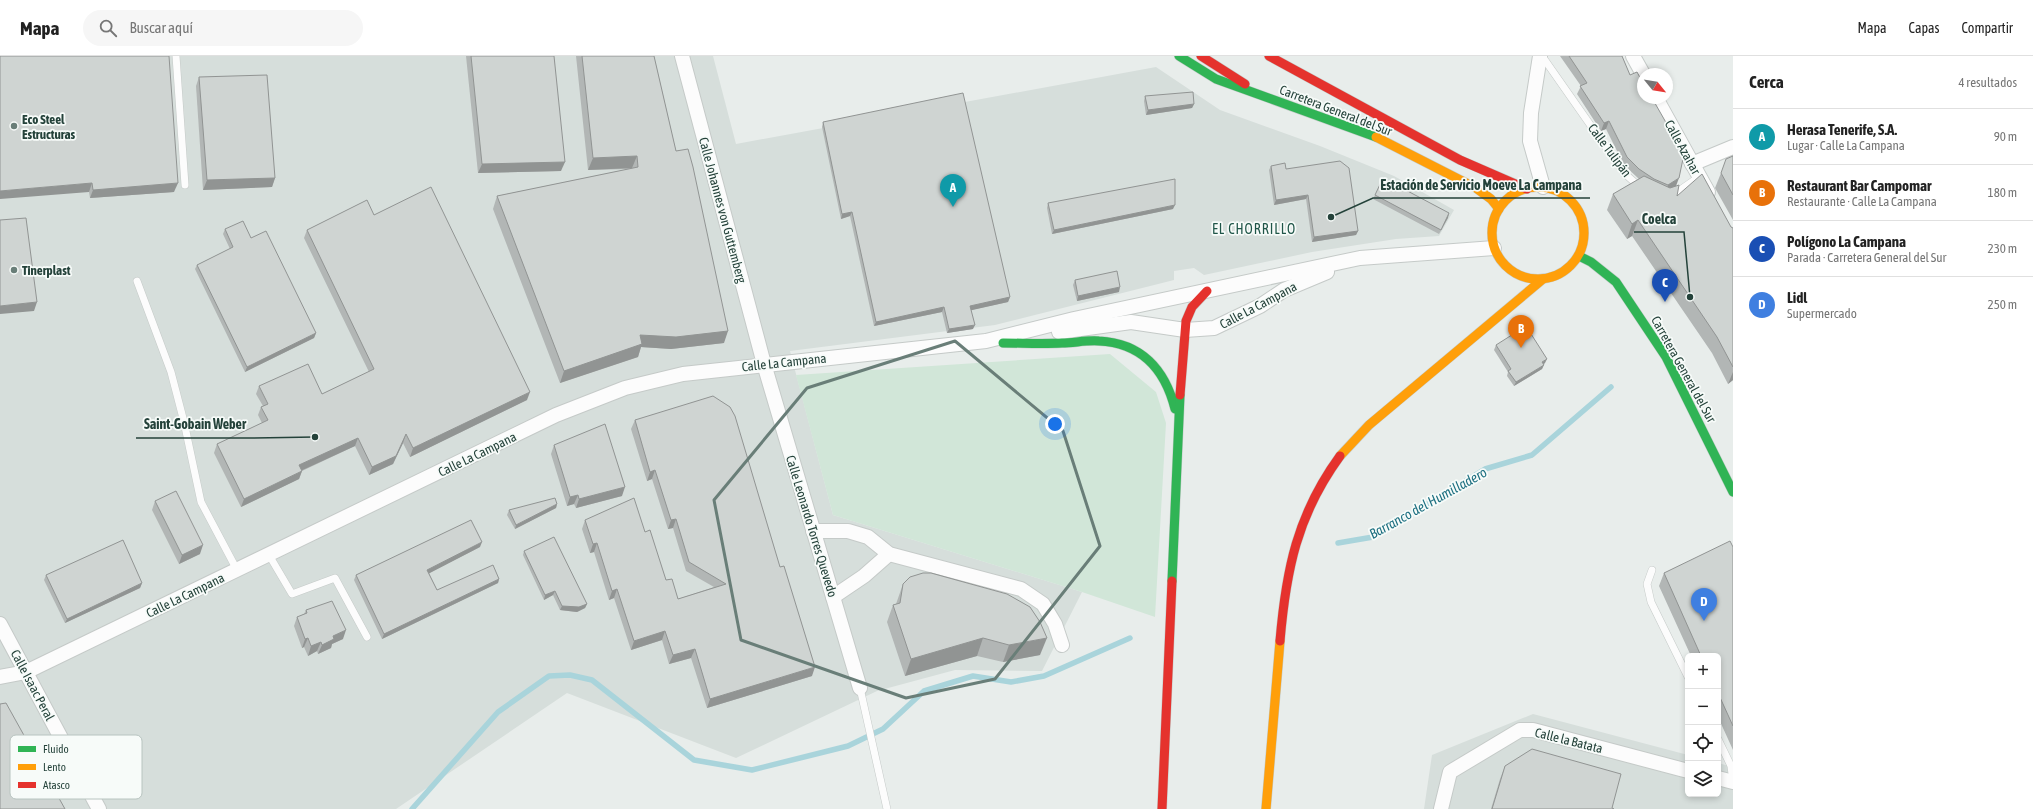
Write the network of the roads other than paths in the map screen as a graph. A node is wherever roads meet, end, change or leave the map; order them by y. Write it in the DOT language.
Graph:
graph roads {
  1 [pos="176,56"];
  2 [pos="682,56"];
  3 [pos="1179,56"];
  4 [pos="1201,56"];
  5 [pos="1269,56"];
  6 [pos="1541,56"];
  7 [pos="1633,56"];
  8 [pos="1640,68"];
  9 [pos="1269,99"];
  10 [pos="1659,104"];
  11 [pos="1733,147"];
  12 [pos="1692,164"];
  13 [pos="1699,178"];
  14 [pos="184,185"];
  15 [pos="1543,188"];
  16 [pos="1527,189"];
  17 [pos="1651,193"];
  18 [pos="1662,198"];
  19 [pos="1714,205"];
  20 [pos="1499,209"];
  21 [pos="1494,248"];
  22 [pos="1580,256"];
  23 [pos="1360,258"];
  24 [pos="1543,279"];
  25 [pos="137,281"];
  26 [pos="1208,291"];
  27 [pos="1185,330"];
  28 [pos="986,341"];
  29 [pos="1003,343"];
  30 [pos="764,364"];
  31 [pos="1178,428"];
  32 [pos="1733,492"];
  33 [pos="813,531"];
  34 [pos="889,554"];
  35 [pos="269,555"];
  36 [pos="237,570"];
  37 [pos="1652,570"];
  38 [pos="833,597"];
  39 [pos="0,624"];
  40 [pos="367,637"];
  41 [pos="1062,645"];
  42 [pos="26,672"];
  43 [pos="1685,672"];
  44 [pos="0,677"];
  45 [pos="860,688"];
  46 [pos="60,735"];
  47 [pos="1721,745"];
  48 [pos="1685,770"];
  49 [pos="1721,779"];
  50 [pos="1733,782"];
  51 [pos="94,799"];
  52 [pos="99,809"];
  53 [pos="887,809"];
  54 [pos="1162,809"];
  55 [pos="1266,809"];
  56 [pos="1441,809"];
  1 -- 14 [label="lane"];
  2 -- 30 [label="street, Calle Johannes von Guttemberg"];
  3 -- 9 [label="main road, Carretera General del Sur"];
  4 -- 9 [label="main road"];
  5 -- 16 [label="main road, Carretera General del Sur"];
  6 -- 15 [label="street"];
  6 -- 17 [label="lane, Calle Tulipán"];
  7 -- 8 [label="street"];
  9 -- 20 [label="main road, Carretera General del Sur"];
  10 -- 12 [label="street, Calle Azahar"];
  11 -- 12 [label="street"];
  12 -- 13 [label="street, Calle Azahar"];
  13 -- 18 [label="lane"];
  13 -- 19 [label="street, Calle Azahar"];
  15 -- 16 [label="main road"];
  15 -- 22 [label="main road"];
  16 -- 20 [label="main road"];
  20 -- 21 [label="main road"];
  21 -- 23 [label="street, Calle La Campana"];
  21 -- 24 [label="main road"];
  22 -- 24 [label="main road"];
  22 -- 32 [label="main road, Carretera General del Sur"];
  23 -- 26 [label="street, Calle La Campana"];
  23 -- 27 [label="street, Calle La Campana"];
  24 -- 55 [label="main road"];
  25 -- 36 [label="lane"];
  26 -- 27 [label="main road"];
  26 -- 28 [label="street, Calle La Campana"];
  27 -- 29 [label="street, Calle La Campana"];
  27 -- 31 [label="main road"];
  28 -- 29 [label="street, Calle La Campana"];
  28 -- 30 [label="street, Calle La Campana"];
  29 -- 31 [label="main road"];
  30 -- 33 [label="street, Calle Leonardo Torres Quevedo"];
  30 -- 35 [label="street, Calle La Campana"];
  31 -- 54 [label="main road"];
  33 -- 34 [label="street"];
  33 -- 38 [label="street, Calle Leonardo Torres Quevedo"];
  34 -- 38 [label="street"];
  34 -- 41 [label="street"];
  35 -- 36 [label="street, Calle La Campana"];
  35 -- 40 [label="lane"];
  36 -- 42 [label="street, Calle La Campana"];
  37 -- 43 [label="lane"];
  38 -- 45 [label="street, Calle Leonardo Torres Quevedo"];
  39 -- 42 [label="street, Calle Isaac Peral"];
  42 -- 44 [label="street, Calle La Campana"];
  42 -- 46 [label="street, Calle Isaac Peral"];
  45 -- 53 [label="lane"];
  47 -- 50 [label="lane"];
  48 -- 56 [label="street, Calle la Batata"];
  49 -- 50 [label="street"];
  51 -- 52 [label="street, Calle Isaac Peral"];
}
